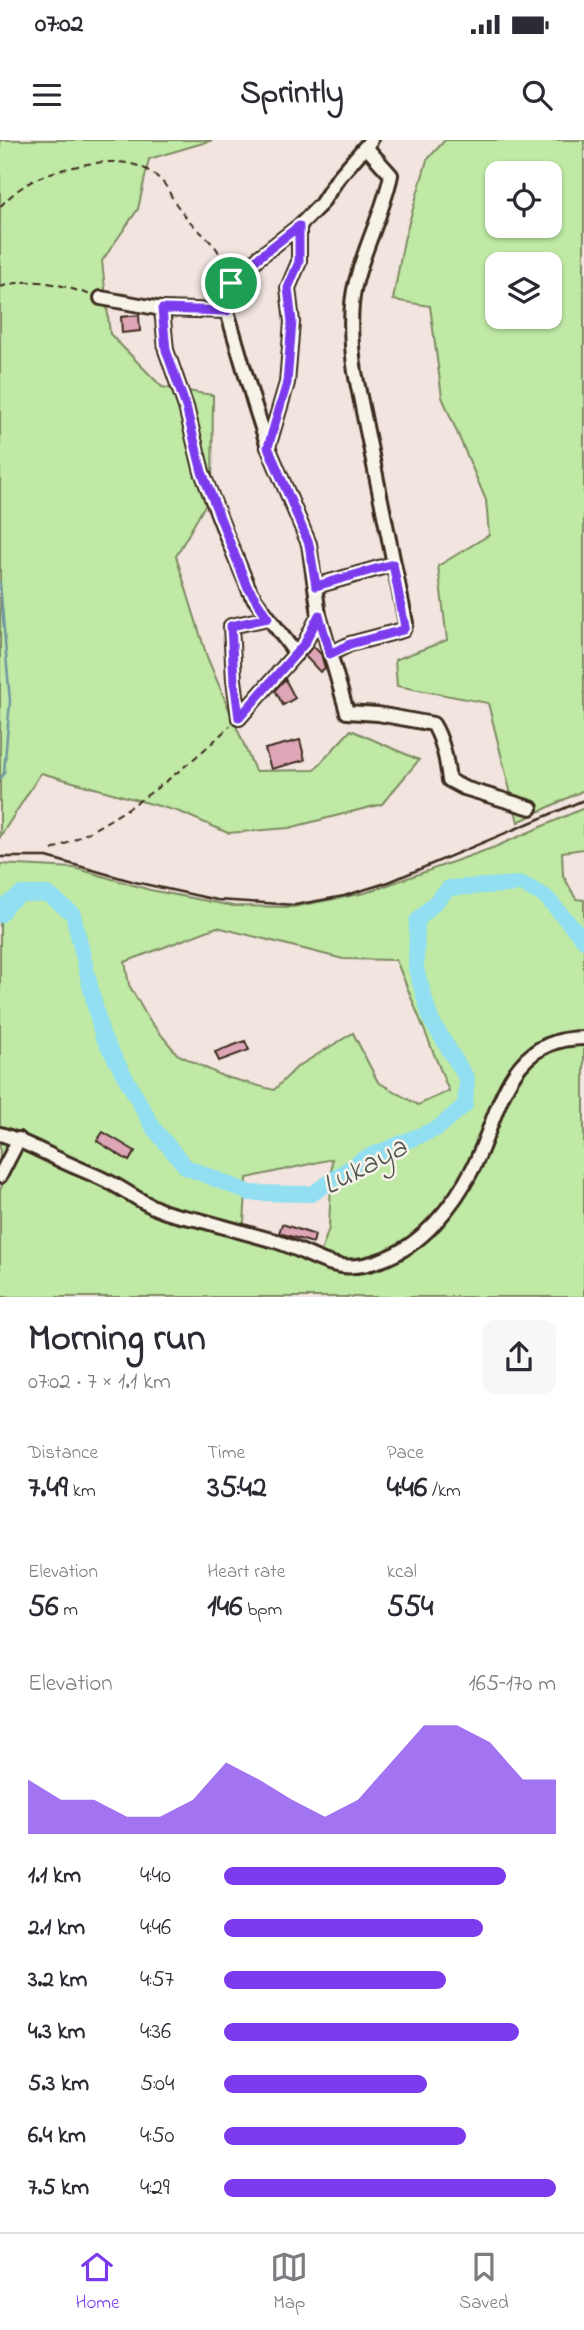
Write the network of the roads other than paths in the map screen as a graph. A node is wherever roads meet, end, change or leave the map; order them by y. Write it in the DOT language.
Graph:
graph roads {
  1 [pos="368,143"];
  2 [pos="299,226"];
  3 [pos="101,298"];
  4 [pos="162,309"];
  5 [pos="227,311"];
  6 [pos="268,447"];
  7 [pos="393,564"];
  8 [pos="316,586"];
  9 [pos="319,615"];
  10 [pos="268,618"];
  11 [pos="296,654"];
  12 [pos="330,654"];
  13 [pos="531,808"];
  14 [pos="584,1038"];
  15 [pos="0,1134"];
  16 [pos="19,1139"];
  17 [pos="0,1176"];
  1 -- 2 [label="street"];
  1 -- 7 [label="street"];
  2 -- 5 [label="street"];
  2 -- 6 [label="street"];
  3 -- 4 [label="street"];
  4 -- 5 [label="street"];
  4 -- 10 [label="street"];
  5 -- 6 [label="street"];
  6 -- 8 [label="street"];
  7 -- 8 [label="street"];
  7 -- 12 [label="street"];
  8 -- 9 [label="street"];
  9 -- 11 [label="street"];
  9 -- 12 [label="street"];
  10 -- 11 [label="street"];
  10 -- 11 [label="street"];
  12 -- 13 [label="street"];
  14 -- 16 [label="street"];
  15 -- 16 [label="street"];
  16 -- 17 [label="street"];
}
